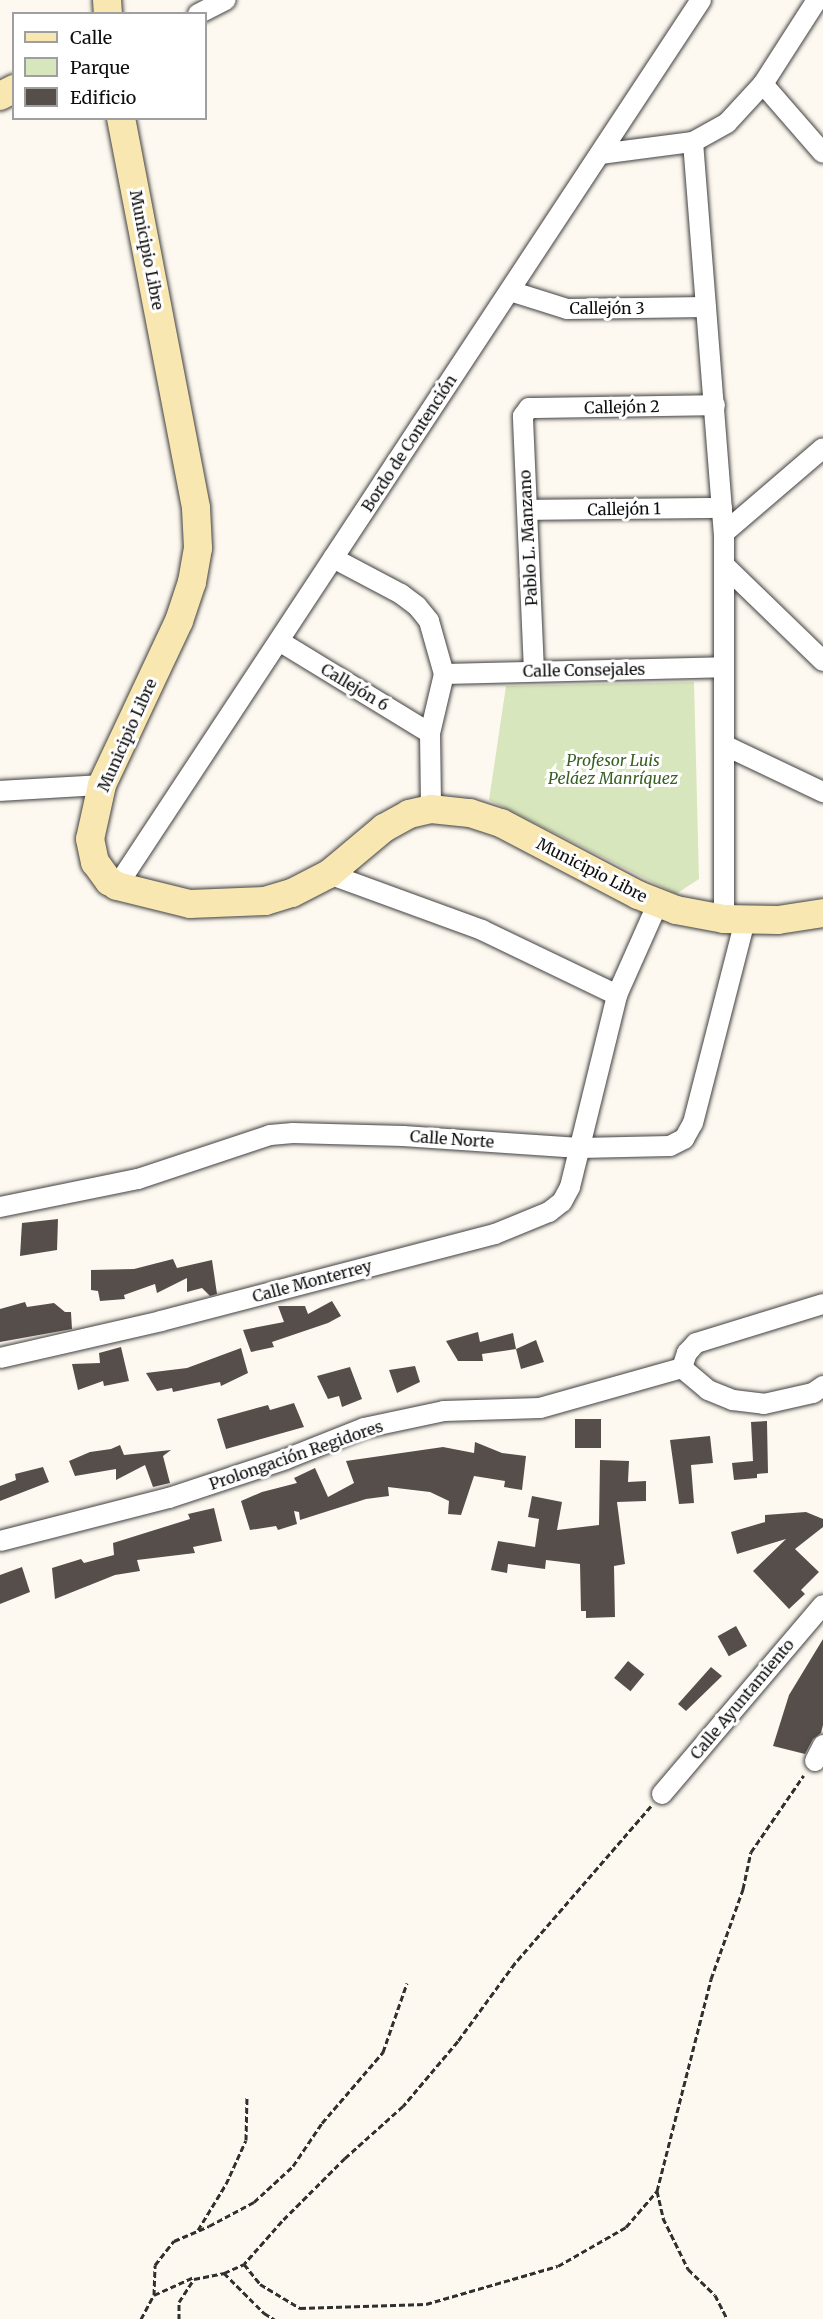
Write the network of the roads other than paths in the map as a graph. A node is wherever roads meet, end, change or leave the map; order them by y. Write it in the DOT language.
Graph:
graph roads {
  1 [pos="226,0"];
  2 [pos="701,0"];
  3 [pos="817,0"];
  4 [pos="202,12"];
  5 [pos="763,84"];
  6 [pos="121,120"];
  7 [pos="693,142"];
  8 [pos="823,153"];
  9 [pos="600,154"];
  10 [pos="510,291"];
  11 [pos="706,307"];
  12 [pos="715,405"];
  13 [pos="529,408"];
  14 [pos="823,448"];
  15 [pos="722,508"];
  16 [pos="527,510"];
  17 [pos="723,533"];
  18 [pos="333,558"];
  19 [pos="724,565"];
  20 [pos="279,641"];
  21 [pos="823,661"];
  22 [pos="724,667"];
  23 [pos="534,671"];
  24 [pos="444,674"];
  25 [pos="430,733"];
  26 [pos="724,746"];
  27 [pos="102,785"];
  28 [pos="0,791"];
  29 [pos="823,792"];
  30 [pos="431,809"];
  31 [pos="329,874"];
  32 [pos="117,886"];
  33 [pos="658,903"];
  34 [pos="823,913"];
  35 [pos="734,920"];
  36 [pos="617,995"];
  37 [pos="580,1148"];
  38 [pos="0,1207"];
  39 [pos="823,1304"];
  40 [pos="0,1358"];
  41 [pos="682,1368"];
  42 [pos="823,1386"];
  43 [pos="0,1541"];
  44 [pos="823,1605"];
  45 [pos="662,1794"];
  1 -- 4 [label="street"];
  2 -- 9 [label="street, Bordo de Contención"];
  3 -- 5 [label="street"];
  5 -- 7 [label="street"];
  5 -- 8 [label="street"];
  6 -- 27 [label="street, Municipio Libre"];
  7 -- 9 [label="street"];
  7 -- 11 [label="street, Calle Norte"];
  9 -- 10 [label="street, Bordo de Contención"];
  10 -- 11 [label="street, Callejón 3"];
  10 -- 18 [label="street, Bordo de Contención"];
  11 -- 12 [label="street, Calle Norte"];
  12 -- 13 [label="street, Callejón 2"];
  12 -- 15 [label="street, Calle Norte"];
  13 -- 16 [label="street, Pablo L. Manzano"];
  14 -- 17 [label="street"];
  15 -- 16 [label="street, Callejón 1"];
  15 -- 17 [label="street, Calle Norte"];
  16 -- 23 [label="street, Pablo L. Manzano"];
  17 -- 19 [label="street, Calle Norte"];
  18 -- 20 [label="street, Bordo de Contención"];
  18 -- 24 [label="street"];
  19 -- 21 [label="street"];
  19 -- 22 [label="street, Calle Norte"];
  20 -- 25 [label="street, Callejón 6"];
  20 -- 32 [label="street, Bordo de Contención"];
  22 -- 23 [label="street, Calle Consejales"];
  22 -- 26 [label="street, Calle Norte"];
  23 -- 24 [label="street, Calle Consejales"];
  24 -- 25 [label="street"];
  25 -- 30 [label="street"];
  26 -- 29 [label="street"];
  26 -- 35 [label="street, Calle Norte"];
  27 -- 28 [label="street"];
  27 -- 32 [label="street, Municipio Libre"];
  30 -- 31 [label="street, Municipio Libre"];
  30 -- 33 [label="street, Municipio Libre"];
  31 -- 32 [label="street, Municipio Libre"];
  31 -- 36 [label="street"];
  33 -- 35 [label="street, Municipio Libre"];
  33 -- 36 [label="street, Calle Monterrey"];
  34 -- 35 [label="street, Municipio Libre"];
  35 -- 37 [label="street, Calle Norte"];
  36 -- 37 [label="street, Calle Monterrey"];
  37 -- 38 [label="street, Calle Norte"];
  37 -- 40 [label="street, Calle Monterrey"];
  39 -- 41 [label="street"];
  41 -- 42 [label="street"];
  41 -- 43 [label="street, Prolongación Regidores"];
  44 -- 45 [label="street, Calle Ayuntamiento"];
}
